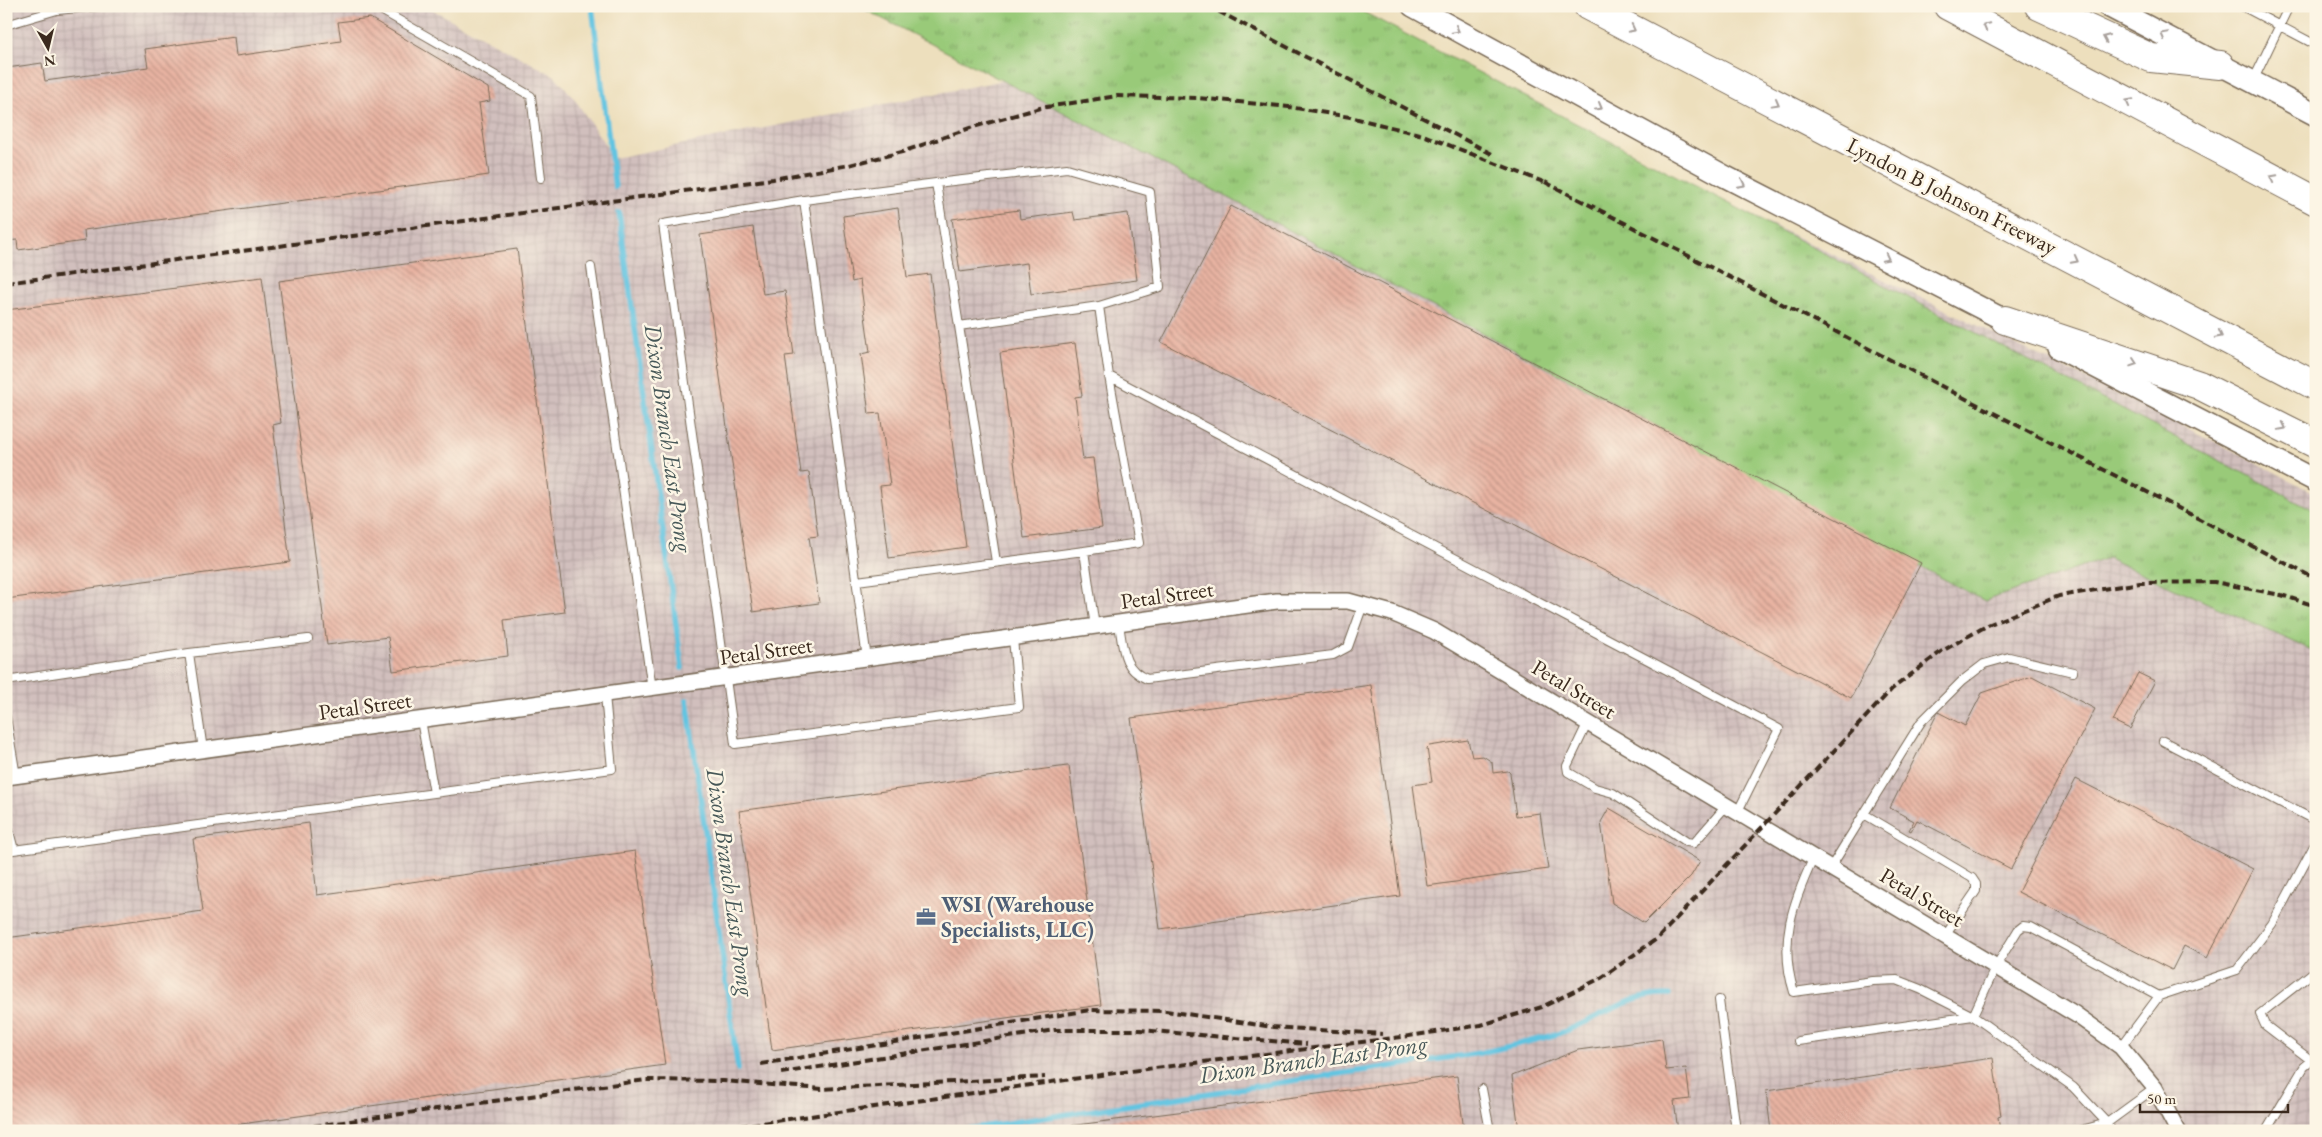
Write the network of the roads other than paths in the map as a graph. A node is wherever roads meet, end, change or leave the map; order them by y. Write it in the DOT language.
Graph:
graph roads {
  1 [pos="100,6"];
  2 [pos="374,6"];
  3 [pos="1413,6"];
  4 [pos="1588,6"];
  5 [pos="1948,6"];
  6 [pos="2039,6"];
  7 [pos="2108,6"];
  8 [pos="2242,6"];
  9 [pos="2289,6"];
  10 [pos="6,25"];
  11 [pos="2279,26"];
  12 [pos="2316,45"];
  13 [pos="2220,65"];
  14 [pos="2253,82"];
  15 [pos="2316,115"];
  16 [pos="540,178"];
  17 [pos="936,183"];
  18 [pos="804,200"];
  19 [pos="2316,201"];
  20 [pos="591,267"];
  21 [pos="1099,306"];
  22 [pos="2005,320"];
  23 [pos="959,326"];
  24 [pos="1109,376"];
  25 [pos="2316,386"];
  26 [pos="2316,444"];
  27 [pos="2316,481"];
  28 [pos="1084,551"];
  29 [pos="996,562"];
  30 [pos="857,581"];
  31 [pos="1363,605"];
  32 [pos="1118,624"];
  33 [pos="1095,627"];
  34 [pos="1013,638"];
  35 [pos="308,639"];
  36 [pos="189,653"];
  37 [pos="867,659"];
  38 [pos="2074,672"];
  39 [pos="724,679"];
  40 [pos="6,681"];
  41 [pos="652,688"];
  42 [pos="605,695"];
  43 [pos="6,717"];
  44 [pos="420,720"];
  45 [pos="1588,722"];
  46 [pos="2163,741"];
  47 [pos="203,750"];
  48 [pos="11,776"];
  49 [pos="434,793"];
  50 [pos="1732,808"];
  51 [pos="1864,814"];
  52 [pos="6,820"];
  53 [pos="2316,821"];
  54 [pos="2316,842"];
  55 [pos="10,850"];
  56 [pos="1814,856"];
  57 [pos="1831,867"];
  58 [pos="1945,936"];
  59 [pos="1996,966"];
  60 [pos="2316,970"];
  61 [pos="2159,996"];
  62 [pos="1719,1000"];
  63 [pos="1973,1016"];
  64 [pos="1798,1041"];
  65 [pos="2121,1047"];
  66 [pos="2314,1059"];
  67 [pos="2155,1088"];
  68 [pos="1482,1089"];
  69 [pos="2110,1127"];
  70 [pos="1490,1131"];
  71 [pos="1736,1131"];
  72 [pos="2078,1131"];
  73 [pos="2178,1131"];
  74 [pos="2266,1131"];
  1 -- 10 [label="lane"];
  2 -- 16 [label="lane"];
  3 -- 22 [label="main road, one-way"];
  4 -- 25 [label="highway, Lyndon B Johnson Freeway, one-way"];
  19 -- 5 [label="highway, one-way"];
  13 -- 6 [label="highway, one-way"];
  13 -- 7 [label="main road, one-way"];
  8 -- 11 [label="lane"];
  9 -- 11 [label="lane"];
  11 -- 12 [label="lane"];
  11 -- 14 [label="lane"];
  13 -- 14 [label="main road"];
  14 -- 15 [label="main road"];
  17 -- 18 [label="lane"];
  17 -- 21 [label="lane"];
  17 -- 23 [label="lane"];
  18 -- 30 [label="lane"];
  18 -- 39 [label="lane"];
  20 -- 41 [label="lane"];
  21 -- 23 [label="lane"];
  21 -- 24 [label="lane"];
  22 -- 26 [label="highway, one-way"];
  22 -- 27 [label="main road"];
  23 -- 29 [label="lane"];
  24 -- 28 [label="lane"];
  24 -- 50 [label="lane"];
  28 -- 29 [label="lane"];
  28 -- 33 [label="lane"];
  29 -- 30 [label="lane"];
  30 -- 37 [label="lane"];
  31 -- 32 [label="street, Petal Street"];
  31 -- 32 [label="lane"];
  31 -- 45 [label="street, Petal Street"];
  32 -- 33 [label="street, Petal Street"];
  33 -- 34 [label="street, Petal Street"];
  34 -- 37 [label="street, Petal Street"];
  34 -- 39 [label="lane"];
  35 -- 36 [label="lane"];
  36 -- 40 [label="lane"];
  36 -- 47 [label="lane"];
  37 -- 39 [label="street, Petal Street"];
  38 -- 51 [label="lane"];
  39 -- 41 [label="street, Petal Street"];
  41 -- 42 [label="street, Petal Street"];
  42 -- 44 [label="street, Petal Street"];
  42 -- 49 [label="lane"];
  43 -- 48 [label="lane"];
  44 -- 47 [label="street, Petal Street"];
  44 -- 49 [label="lane"];
  45 -- 50 [label="street, Petal Street"];
  45 -- 50 [label="lane"];
  46 -- 53 [label="lane"];
  47 -- 48 [label="street, Petal Street"];
  49 -- 55 [label="lane"];
  50 -- 56 [label="street, Petal Street"];
  51 -- 57 [label="lane"];
  51 -- 58 [label="lane"];
  52 -- 55 [label="lane"];
  54 -- 61 [label="lane"];
  56 -- 57 [label="street, Petal Street"];
  56 -- 63 [label="lane"];
  57 -- 58 [label="street, Petal Street"];
  58 -- 59 [label="street, Petal Street"];
  59 -- 61 [label="lane"];
  59 -- 63 [label="lane"];
  59 -- 65 [label="street, Petal Street"];
  60 -- 66 [label="lane"];
  61 -- 65 [label="lane"];
  62 -- 71 [label="lane"];
  63 -- 64 [label="lane"];
  63 -- 69 [label="lane"];
  65 -- 67 [label="street, Petal Street"];
  66 -- 74 [label="lane"];
  67 -- 69 [label="lane"];
  67 -- 73 [label="street, Petal Street"];
  68 -- 70 [label="lane"];
  69 -- 72 [label="lane"];
}
